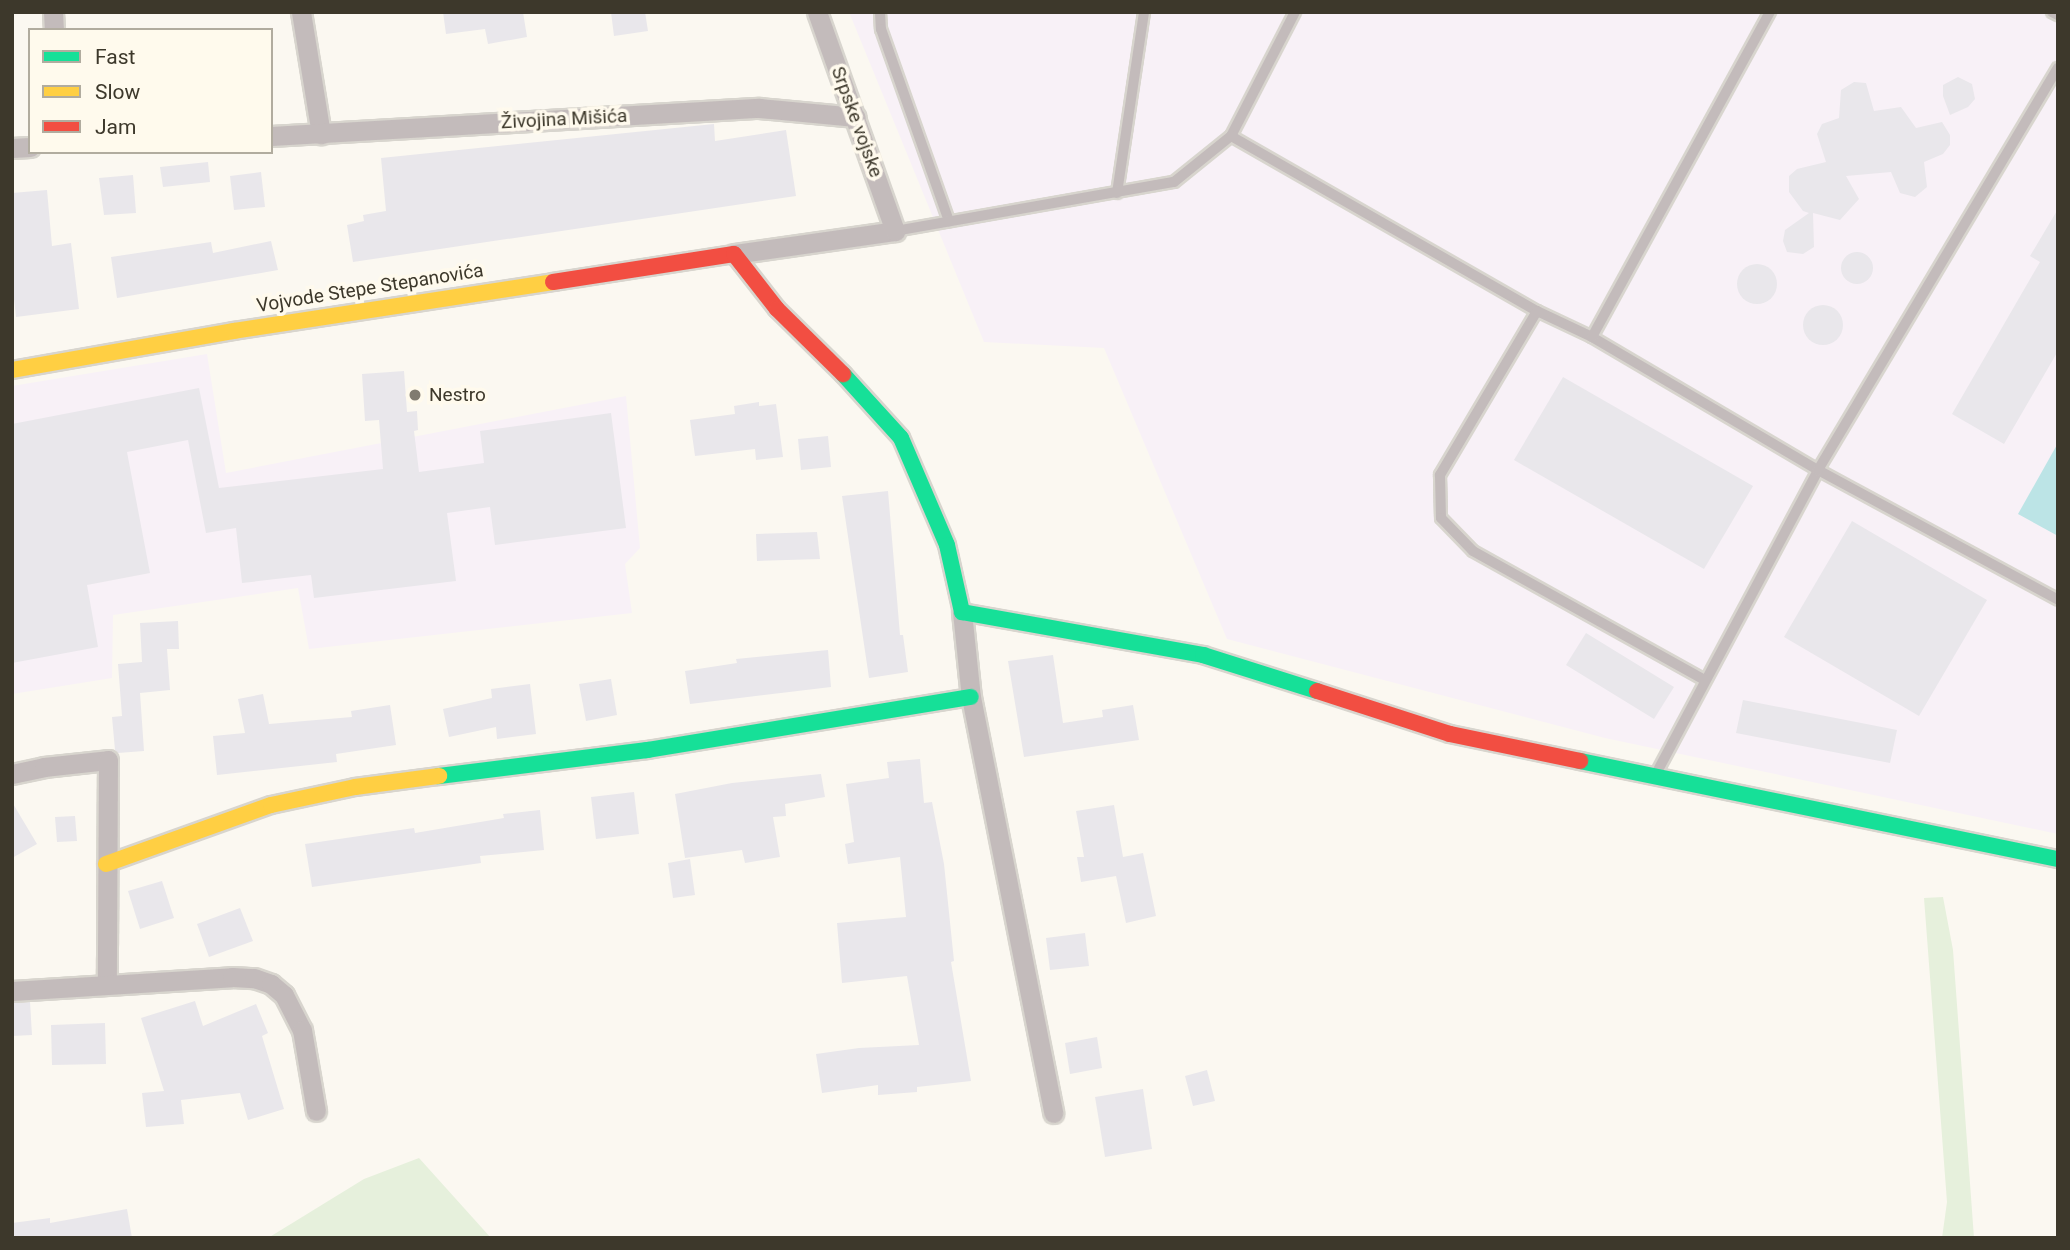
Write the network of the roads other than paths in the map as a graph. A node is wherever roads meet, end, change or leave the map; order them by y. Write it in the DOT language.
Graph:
graph roads {
  1 [pos="301,12"];
  2 [pos="817,12"];
  3 [pos="880,12"];
  4 [pos="1144,12"];
  5 [pos="1295,12"];
  6 [pos="1770,12"];
  7 [pos="2052,12"];
  8 [pos="2058,15"];
  9 [pos="2058,68"];
  10 [pos="856,117"];
  11 [pos="321,134"];
  12 [pos="273,136"];
  13 [pos="1231,136"];
  14 [pos="1117,193"];
  15 [pos="949,221"];
  16 [pos="895,231"];
  17 [pos="734,254"];
  18 [pos="1537,311"];
  19 [pos="1592,337"];
  20 [pos="12,370"];
  21 [pos="1818,470"];
  22 [pos="2058,600"];
  23 [pos="962,611"];
  24 [pos="1705,680"];
  25 [pos="971,697"];
  26 [pos="12,774"];
  27 [pos="1655,776"];
  28 [pos="2058,859"];
  29 [pos="106,864"];
  30 [pos="107,983"];
  31 [pos="12,991"];
  32 [pos="316,1111"];
  33 [pos="1053,1113"];
  1 -- 11 [label="street"];
  2 -- 10 [label="street, Srpske vojske"];
  3 -- 15 [label="lane"];
  4 -- 14 [label="lane"];
  5 -- 13 [label="lane"];
  6 -- 19 [label="lane"];
  7 -- 8 [label="lane"];
  9 -- 21 [label="lane"];
  10 -- 11 [label="street, Živojina Mišića"];
  10 -- 16 [label="street, Srpske vojske"];
  11 -- 12 [label="street, Živojina Mišića"];
  13 -- 14 [label="lane"];
  13 -- 18 [label="lane"];
  14 -- 15 [label="lane"];
  15 -- 16 [label="lane"];
  16 -- 17 [label="street"];
  17 -- 20 [label="street, Vojvode Stepe Stepanovića"];
  17 -- 23 [label="street"];
  18 -- 19 [label="lane"];
  18 -- 24 [label="lane"];
  19 -- 21 [label="lane"];
  21 -- 22 [label="lane"];
  21 -- 24 [label="lane"];
  23 -- 25 [label="street"];
  23 -- 27 [label="street"];
  24 -- 27 [label="lane"];
  25 -- 29 [label="street"];
  25 -- 33 [label="street"];
  26 -- 29 [label="street"];
  27 -- 28 [label="street"];
  29 -- 30 [label="street"];
  30 -- 31 [label="street"];
  30 -- 32 [label="street"];
}
